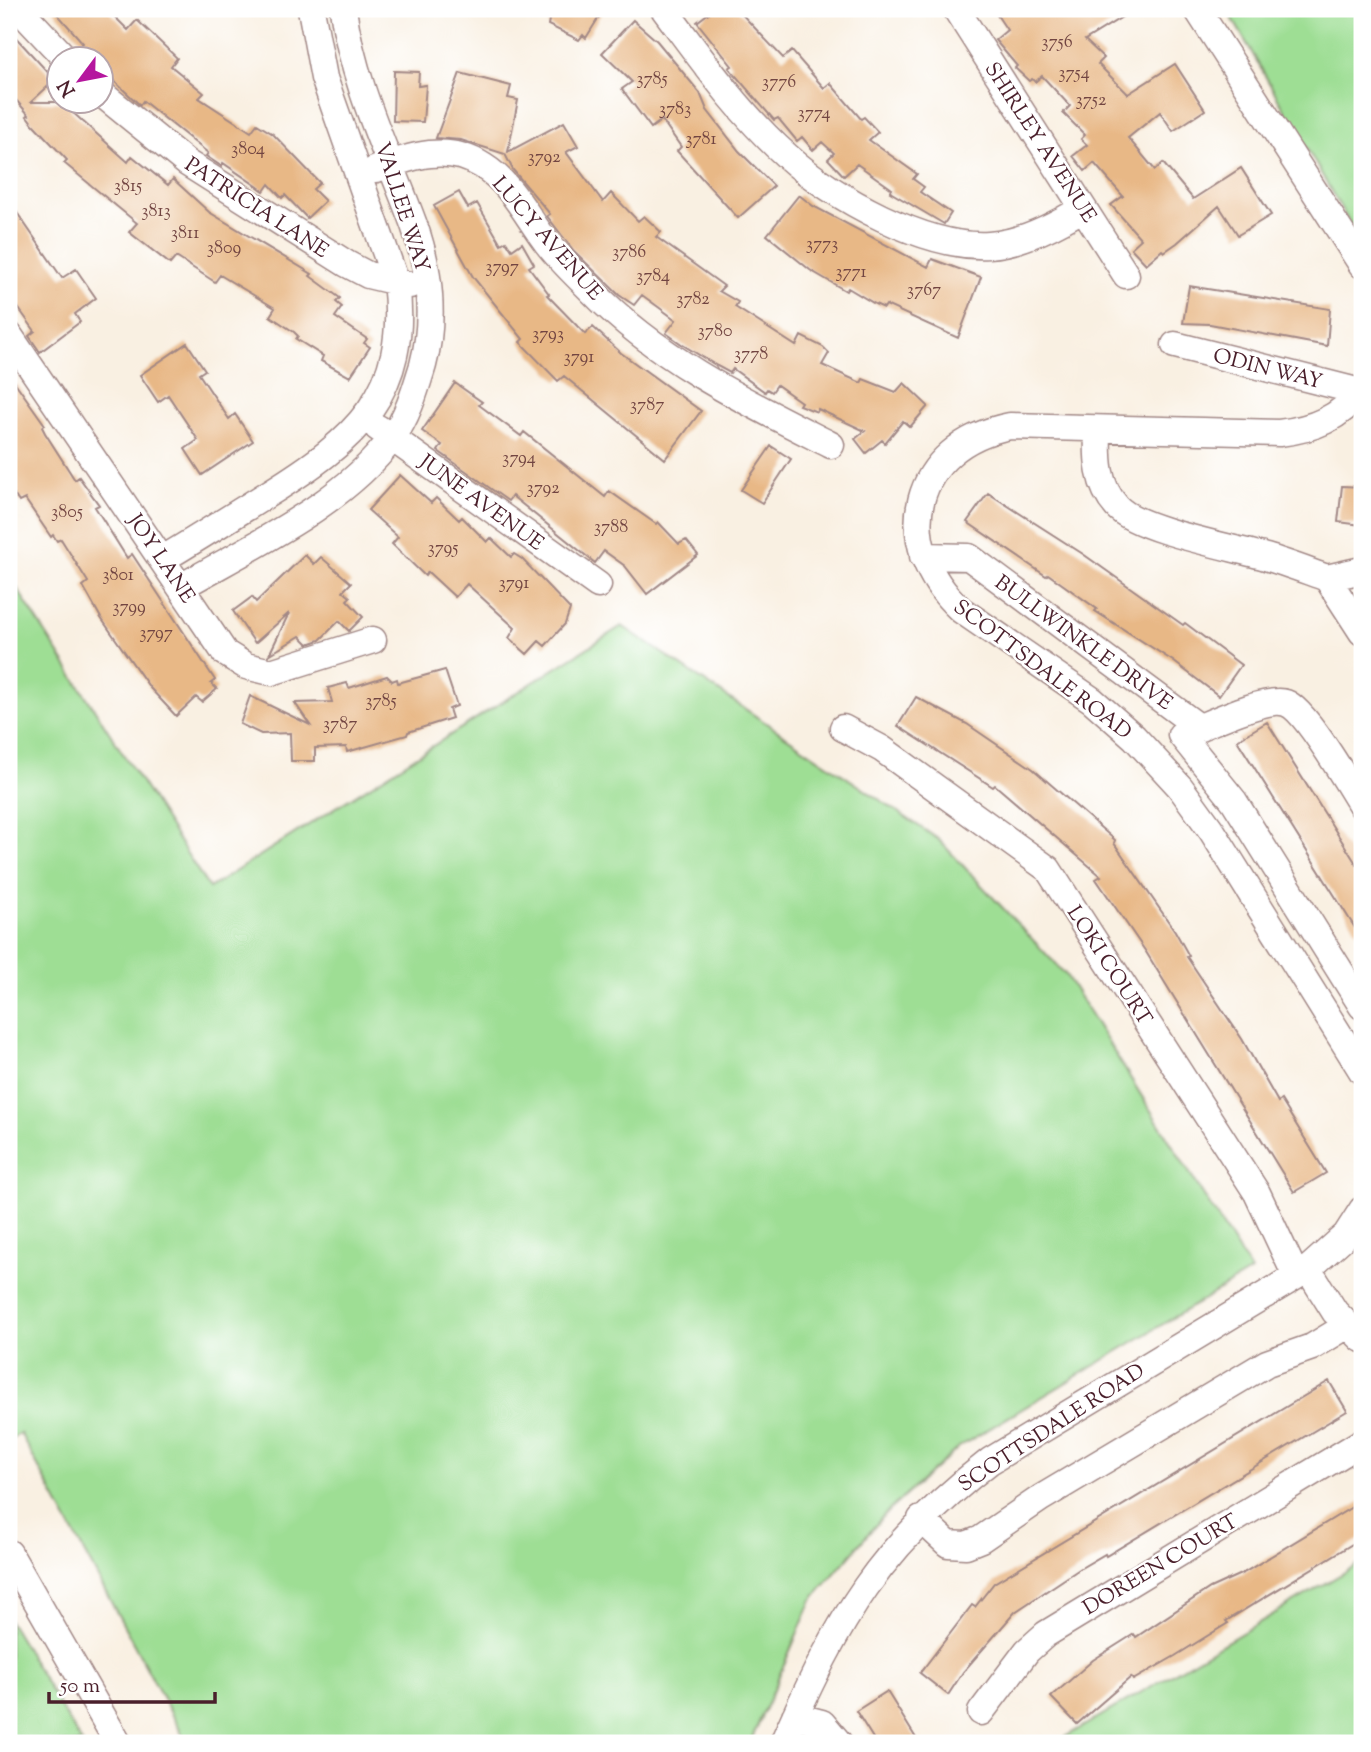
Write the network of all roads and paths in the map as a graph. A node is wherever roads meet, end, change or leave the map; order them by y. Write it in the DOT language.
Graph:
graph roads {
  1 [pos="19,9"];
  2 [pos="312,9"];
  3 [pos="343,9"];
  4 [pos="664,9"];
  5 [pos="956,9"];
  6 [pos="1196,9"];
  7 [pos="54,46"];
  8 [pos="116,105"];
  9 [pos="390,164"];
  10 [pos="358,176"];
  11 [pos="1083,208"];
  12 [pos="1362,265"];
  13 [pos="1126,275"];
  14 [pos="396,282"];
  15 [pos="429,288"];
  16 [pos="9,335"];
  17 [pos="1174,345"];
  18 [pos="1362,391"];
  19 [pos="365,418"];
  20 [pos="1098,431"];
  21 [pos="392,438"];
  22 [pos="831,445"];
  23 [pos="923,556"];
  24 [pos="163,559"];
  25 [pos="1362,570"];
  26 [pos="1327,578"];
  27 [pos="598,585"];
  28 [pos="181,587"];
  29 [pos="1362,632"];
  30 [pos="373,640"];
  31 [pos="843,728"];
  32 [pos="1191,731"];
  33 [pos="1146,748"];
  34 [pos="1362,806"];
  35 [pos="1362,1006"];
  36 [pos="1362,1071"];
  37 [pos="1362,1210"];
  38 [pos="1302,1272"];
  39 [pos="1355,1332"];
  40 [pos="1362,1442"];
  41 [pos="921,1519"];
  42 [pos="9,1553"];
  43 [pos="981,1712"];
  44 [pos="795,1716"];
  45 [pos="118,1743"];
  46 [pos="783,1743"];
  47 [pos="839,1743"];
  1 -- 7 [label="street"];
  2 -- 10 [label="street, VALLEE WAY"];
  3 -- 9 [label="street, VALLEE WAY"];
  4 -- 11 [label="street"];
  5 -- 11 [label="street, SHIRLEY AVENUE"];
  6 -- 12 [label="street"];
  8 -- 14 [label="street, PATRICIA LANE"];
  9 -- 10 [label="street, LUCY AVENUE"];
  9 -- 15 [label="street, VALLEE WAY"];
  9 -- 22 [label="street, LUCY AVENUE"];
  10 -- 14 [label="street, VALLEE WAY"];
  11 -- 13 [label="street, SHIRLEY AVENUE"];
  14 -- 15 [label="street, PATRICIA LANE"];
  14 -- 19 [label="street, VALLEE WAY"];
  15 -- 21 [label="street, VALLEE WAY"];
  16 -- 24 [label="street, JOY LANE"];
  17 -- 18 [label="street, ODIN WAY"];
  18 -- 20 [label="street, SCOTTSDALE ROAD"];
  19 -- 21 [label="street, JUNE AVENUE"];
  19 -- 24 [label="street, VALLEE WAY"];
  20 -- 23 [label="street, SCOTTSDALE ROAD"];
  20 -- 26 [label="street"];
  21 -- 27 [label="street, JUNE AVENUE"];
  21 -- 28 [label="street, VALLEE WAY"];
  23 -- 32 [label="street, BULLWINKLE DRIVE"];
  23 -- 33 [label="street, SCOTTSDALE ROAD"];
  24 -- 28 [label="street, JOY LANE"];
  25 -- 26 [label="street"];
  26 -- 29 [label="street"];
  28 -- 30 [label="street, JOY LANE"];
  31 -- 38 [label="street, LOKI COURT"];
  32 -- 33 [label="street"];
  32 -- 34 [label="street"];
  32 -- 35 [label="street, BULLWINKLE DRIVE"];
  33 -- 36 [label="street, SCOTTSDALE ROAD"];
  37 -- 38 [label="street, SCOTTSDALE ROAD"];
  38 -- 39 [label="street, LOKI COURT"];
  38 -- 41 [label="street, SCOTTSDALE ROAD"];
  39 -- 41 [label="street"];
  40 -- 43 [label="street, DOREEN COURT"];
  41 -- 44 [label="street, SCOTTSDALE ROAD"];
  42 -- 45 [label="street"];
  44 -- 46 [label="street, SCOTTSDALE ROAD"];
  44 -- 47 [label="street"];
}
